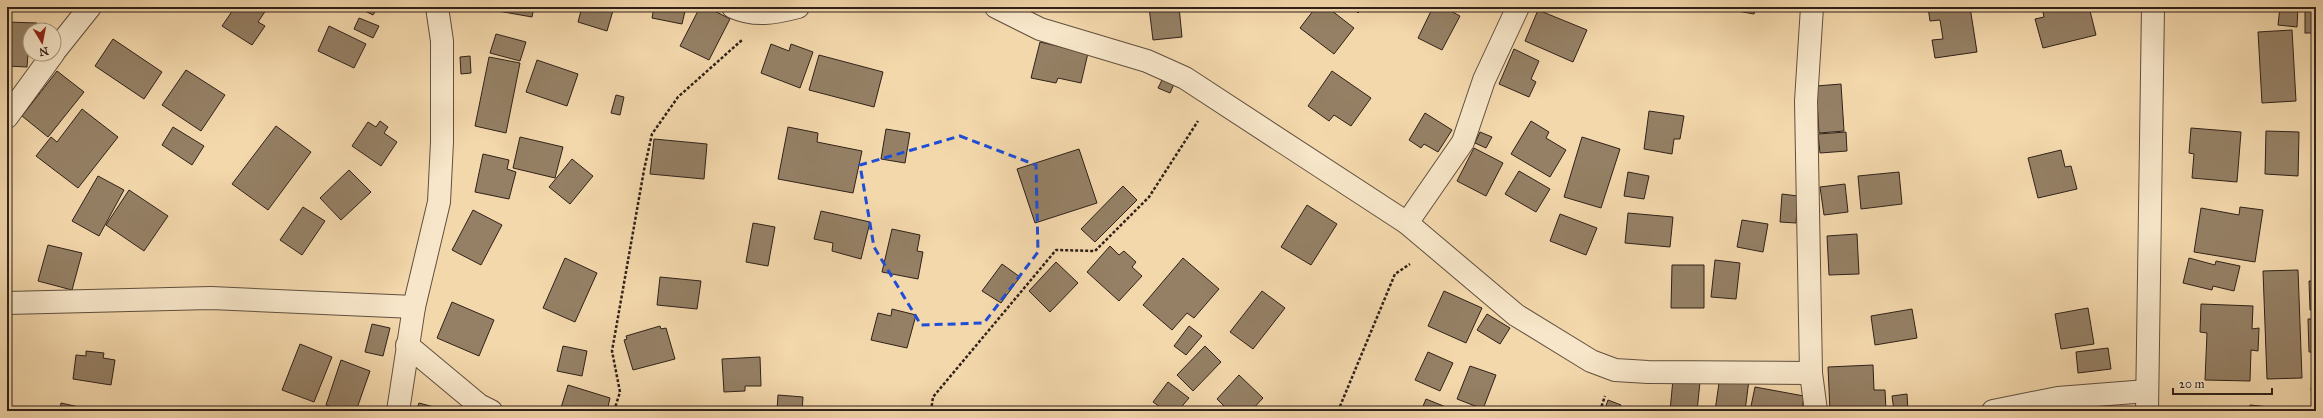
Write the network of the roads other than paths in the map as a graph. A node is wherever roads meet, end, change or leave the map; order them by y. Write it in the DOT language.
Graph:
graph roads {
  1 [pos="90,7"];
  2 [pos="437,7"];
  3 [pos="733,7"];
  4 [pos="798,7"];
  5 [pos="996,7"];
  6 [pos="1518,7"];
  7 [pos="1812,7"];
  8 [pos="2153,7"];
  9 [pos="62,42"];
  10 [pos="47,62"];
  11 [pos="7,117"];
  12 [pos="1407,223"];
  13 [pos="7,303"];
  14 [pos="414,307"];
  15 [pos="407,345"];
  16 [pos="1811,373"];
  17 [pos="2147,401"];
  18 [pos="398,411"];
  19 [pos="491,411"];
  20 [pos="1816,411"];
  21 [pos="1993,411"];
  1 -- 9 [label="street"];
  2 -- 14 [label="street"];
  3 -- 4 [label="street"];
  5 -- 12 [label="street"];
  6 -- 12 [label="street"];
  7 -- 16 [label="street"];
  8 -- 17 [label="street"];
  10 -- 11 [label="street"];
  12 -- 16 [label="street"];
  13 -- 14 [label="street"];
  14 -- 15 [label="street"];
  15 -- 18 [label="street"];
  15 -- 19 [label="street"];
  16 -- 20 [label="street"];
  17 -- 21 [label="street"];
}
